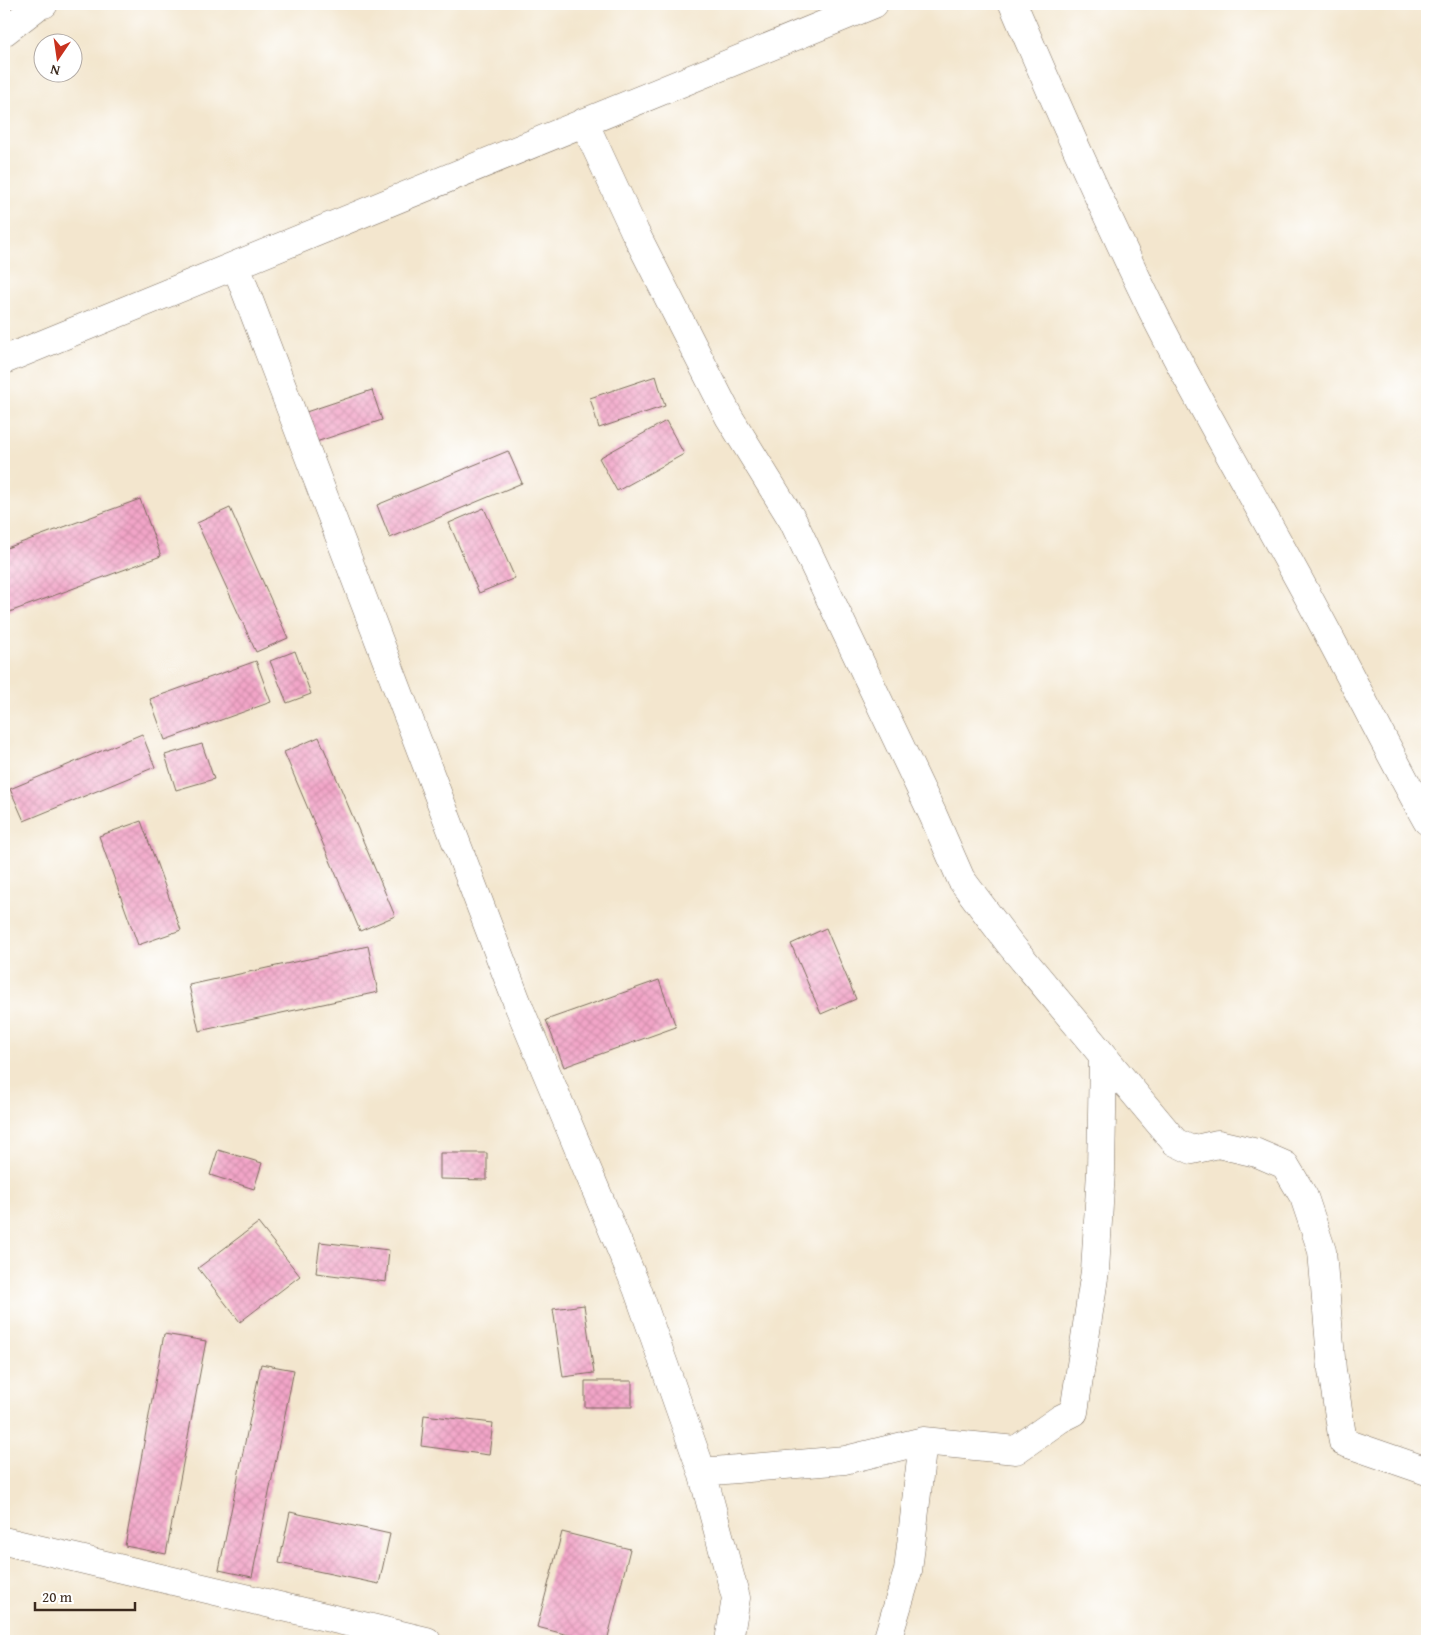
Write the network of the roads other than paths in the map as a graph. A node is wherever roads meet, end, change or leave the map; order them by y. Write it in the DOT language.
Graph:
graph roads {
  1 [pos="44,4"];
  2 [pos="874,4"];
  3 [pos="1013,4"];
  4 [pos="4,32"];
  5 [pos="584,122"];
  6 [pos="236,266"];
  7 [pos="4,360"];
  8 [pos="1427,821"];
  9 [pos="1103,1057"];
  10 [pos="923,1441"];
  11 [pos="1427,1471"];
  12 [pos="702,1472"];
  13 [pos="4,1541"];
  14 [pos="426,1641"];
  15 [pos="728,1641"];
  16 [pos="888,1641"];
  1 -- 4 [label="street"];
  2 -- 5 [label="street"];
  3 -- 8 [label="street"];
  5 -- 6 [label="street"];
  5 -- 9 [label="street"];
  6 -- 7 [label="street"];
  6 -- 12 [label="street"];
  9 -- 10 [label="street"];
  9 -- 11 [label="street"];
  10 -- 12 [label="street"];
  10 -- 16 [label="street"];
  12 -- 15 [label="street"];
  13 -- 14 [label="street"];
}
